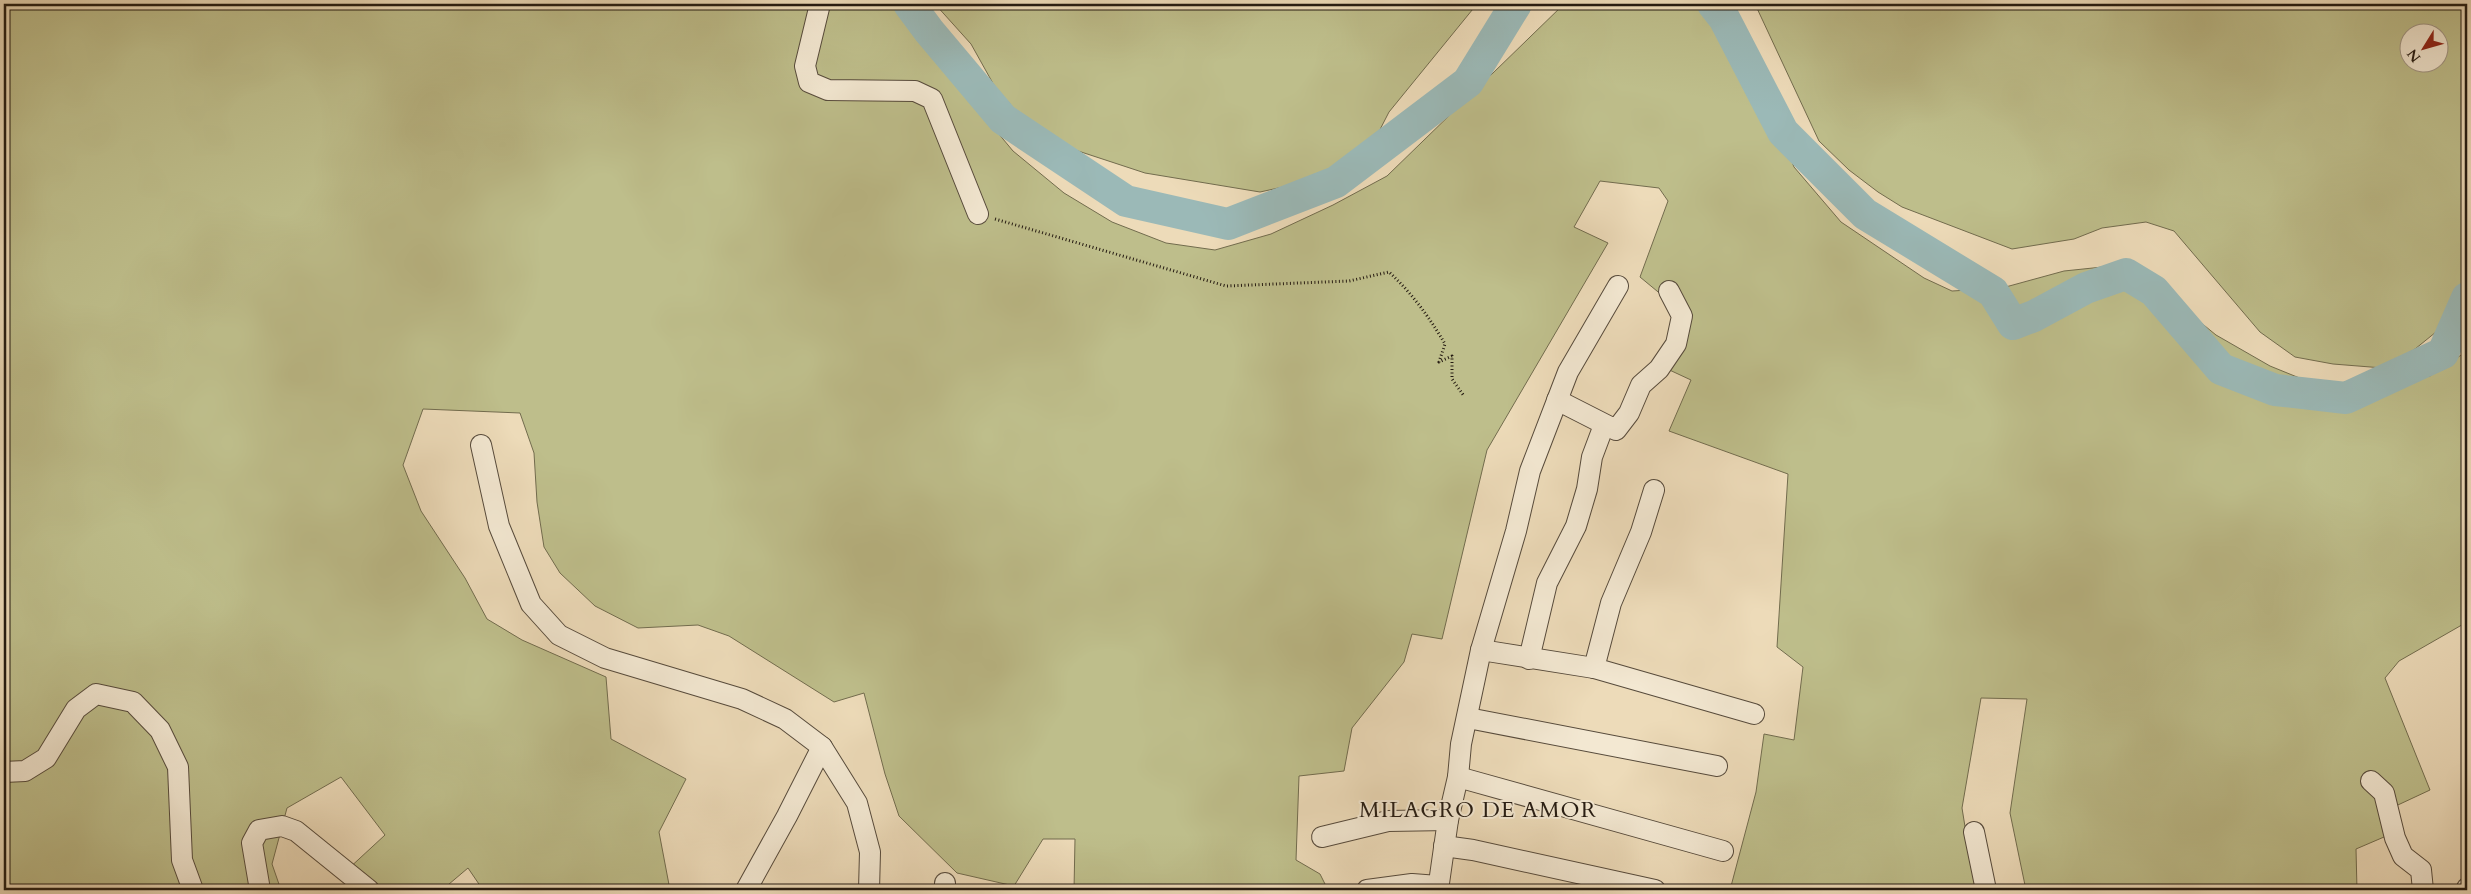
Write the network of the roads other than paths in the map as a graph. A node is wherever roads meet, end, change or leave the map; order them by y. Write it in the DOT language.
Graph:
graph roads {
  1 [pos="820,4"];
  2 [pos="978,214"];
  3 [pos="1618,286"];
  4 [pos="1669,291"];
  5 [pos="1557,400"];
  6 [pos="1604,424"];
  7 [pos="481,445"];
  8 [pos="1654,490"];
  9 [pos="1481,650"];
  10 [pos="1529,659"];
  11 [pos="1594,668"];
  12 [pos="1754,714"];
  13 [pos="1468,718"];
  14 [pos="822,746"];
  15 [pos="1717,766"];
  16 [pos="4,772"];
  17 [pos="1458,777"];
  18 [pos="2371,781"];
  19 [pos="1448,820"];
  20 [pos="1974,832"];
  21 [pos="1322,837"];
  22 [pos="1444,846"];
  23 [pos="1723,851"];
  24 [pos="1438,888"];
  25 [pos="193,890"];
  26 [pos="260,890"];
  27 [pos="369,890"];
  28 [pos="746,890"];
  29 [pos="868,890"];
  30 [pos="1367,890"];
  31 [pos="1655,890"];
  32 [pos="1986,890"];
  33 [pos="2423,890"];
  1 -- 2 [label="street"];
  3 -- 5 [label="street"];
  4 -- 6 [label="street"];
  5 -- 6 [label="street"];
  5 -- 9 [label="street"];
  6 -- 10 [label="street"];
  7 -- 14 [label="street"];
  8 -- 11 [label="street"];
  9 -- 10 [label="street"];
  9 -- 13 [label="street"];
  10 -- 11 [label="street"];
  11 -- 12 [label="street"];
  13 -- 15 [label="street"];
  13 -- 17 [label="street"];
  14 -- 28 [label="street"];
  14 -- 29 [label="street"];
  16 -- 25 [label="street"];
  17 -- 19 [label="street"];
  17 -- 23 [label="street"];
  18 -- 33 [label="street"];
  19 -- 21 [label="street"];
  19 -- 22 [label="street"];
  20 -- 32 [label="street"];
  22 -- 24 [label="street"];
  22 -- 31 [label="street"];
  24 -- 30 [label="street"];
  26 -- 27 [label="street"];
}
